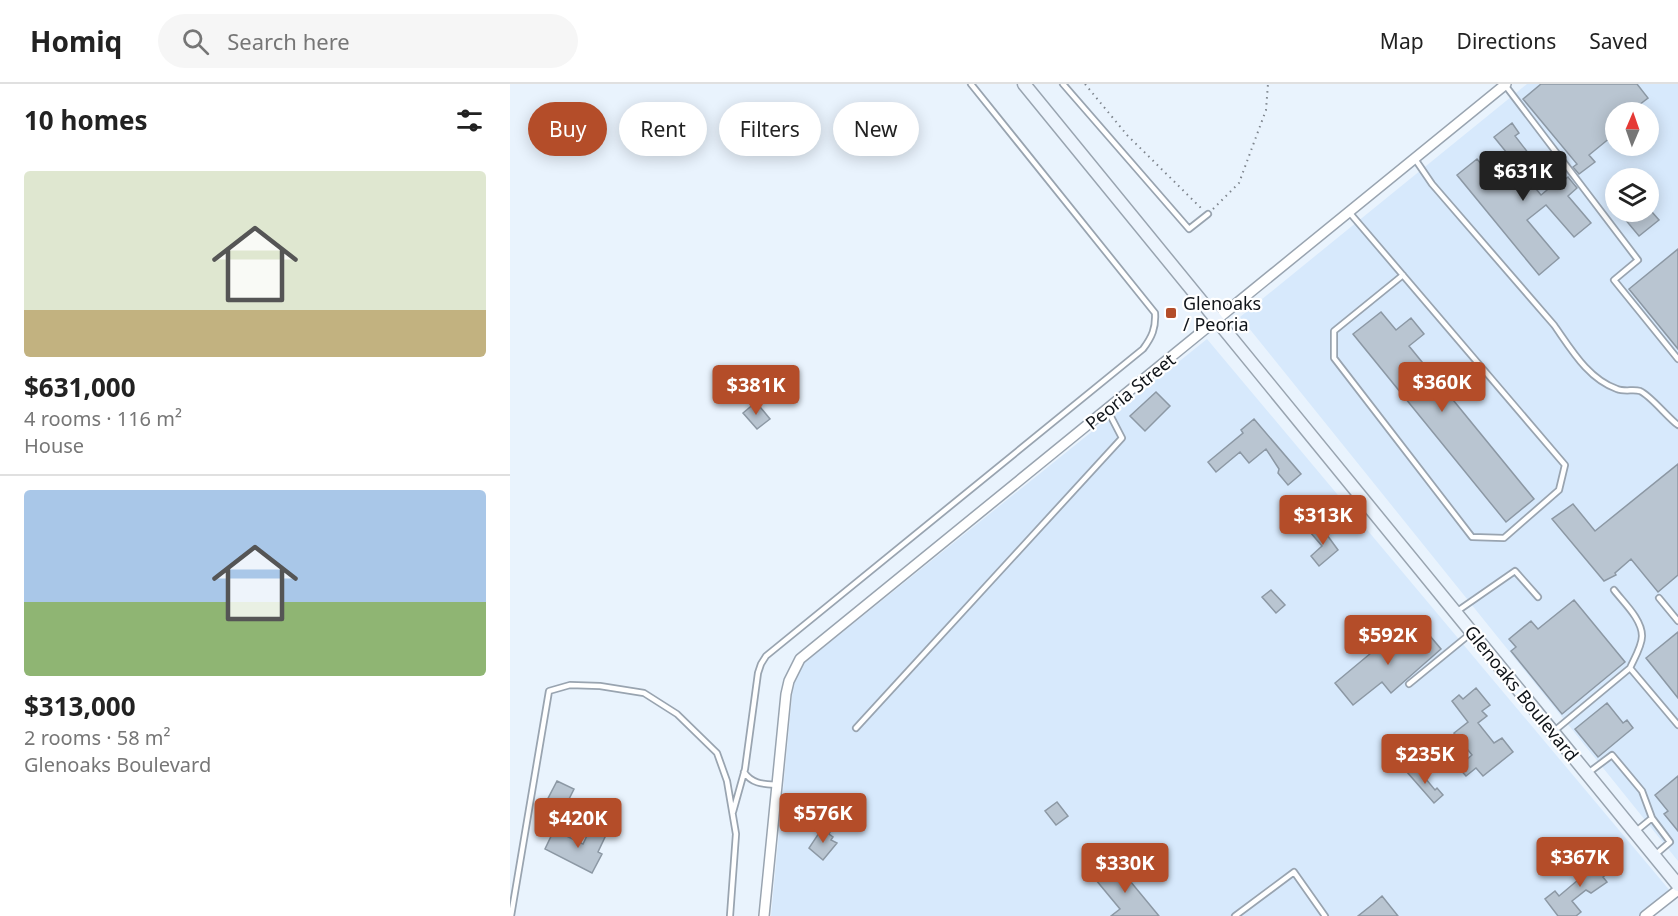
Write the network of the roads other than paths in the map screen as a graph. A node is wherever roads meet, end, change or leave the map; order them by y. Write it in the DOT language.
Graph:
graph roads {
  1 [pos="970,84"];
  2 [pos="1024,84"];
  3 [pos="1063,84"];
  4 [pos="1506,85"];
  5 [pos="1415,159"];
  6 [pos="1349,212"];
  7 [pos="1208,214"];
  8 [pos="1403,276"];
  9 [pos="1218,320"];
  10 [pos="1678,359"];
  11 [pos="1107,409"];
  12 [pos="1678,425"];
  13 [pos="1614,590"];
  14 [pos="1538,597"];
  15 [pos="1659,598"];
  16 [pos="1456,612"];
  17 [pos="1678,621"];
  18 [pos="1472,632"];
  19 [pos="1630,668"];
  20 [pos="1409,684"];
  21 [pos="1678,725"];
  22 [pos="856,728"];
  23 [pos="1553,732"];
  24 [pos="744,772"];
  25 [pos="1587,773"];
  26 [pos="777,785"];
  27 [pos="733,812"];
  28 [pos="1652,818"];
  29 [pos="1635,832"];
  30 [pos="1654,855"];
  31 [pos="1678,885"];
  32 [pos="1678,890"];
  33 [pos="511,916"];
  34 [pos="730,916"];
  35 [pos="764,916"];
  36 [pos="1235,916"];
  37 [pos="1325,916"];
  38 [pos="1645,916"];
  1 -- 24 [label="lane"];
  2 -- 9 [label="main road, Glenoaks Boulevard"];
  3 -- 7 [label="lane"];
  4 -- 5 [label="street, Peoria Street"];
  4 -- 10 [label="lane"];
  5 -- 6 [label="street, Peoria Street"];
  5 -- 12 [label="lane"];
  6 -- 8 [label="lane"];
  6 -- 9 [label="street, Peoria Street"];
  8 -- 8 [label="lane"];
  9 -- 11 [label="street, Peoria Street"];
  9 -- 16 [label="main road, Glenoaks Boulevard"];
  11 -- 22 [label="lane"];
  11 -- 26 [label="street, Peoria Street"];
  13 -- 19 [label="lane"];
  14 -- 16 [label="lane"];
  15 -- 17 [label="lane"];
  16 -- 18 [label="main road, Glenoaks Boulevard"];
  18 -- 20 [label="lane"];
  18 -- 23 [label="main road, Glenoaks Boulevard"];
  19 -- 21 [label="lane"];
  19 -- 23 [label="lane"];
  23 -- 25 [label="main road, Glenoaks Boulevard"];
  24 -- 26 [label="lane"];
  24 -- 27 [label="lane"];
  25 -- 28 [label="lane"];
  25 -- 29 [label="main road, Glenoaks Boulevard"];
  26 -- 35 [label="street"];
  27 -- 33 [label="lane"];
  27 -- 34 [label="lane"];
  28 -- 29 [label="lane"];
  28 -- 30 [label="lane"];
  29 -- 30 [label="main road, Glenoaks Boulevard"];
  30 -- 31 [label="main road, Glenoaks Boulevard"];
  32 -- 38 [label="street"];
  36 -- 37 [label="lane"];
}
